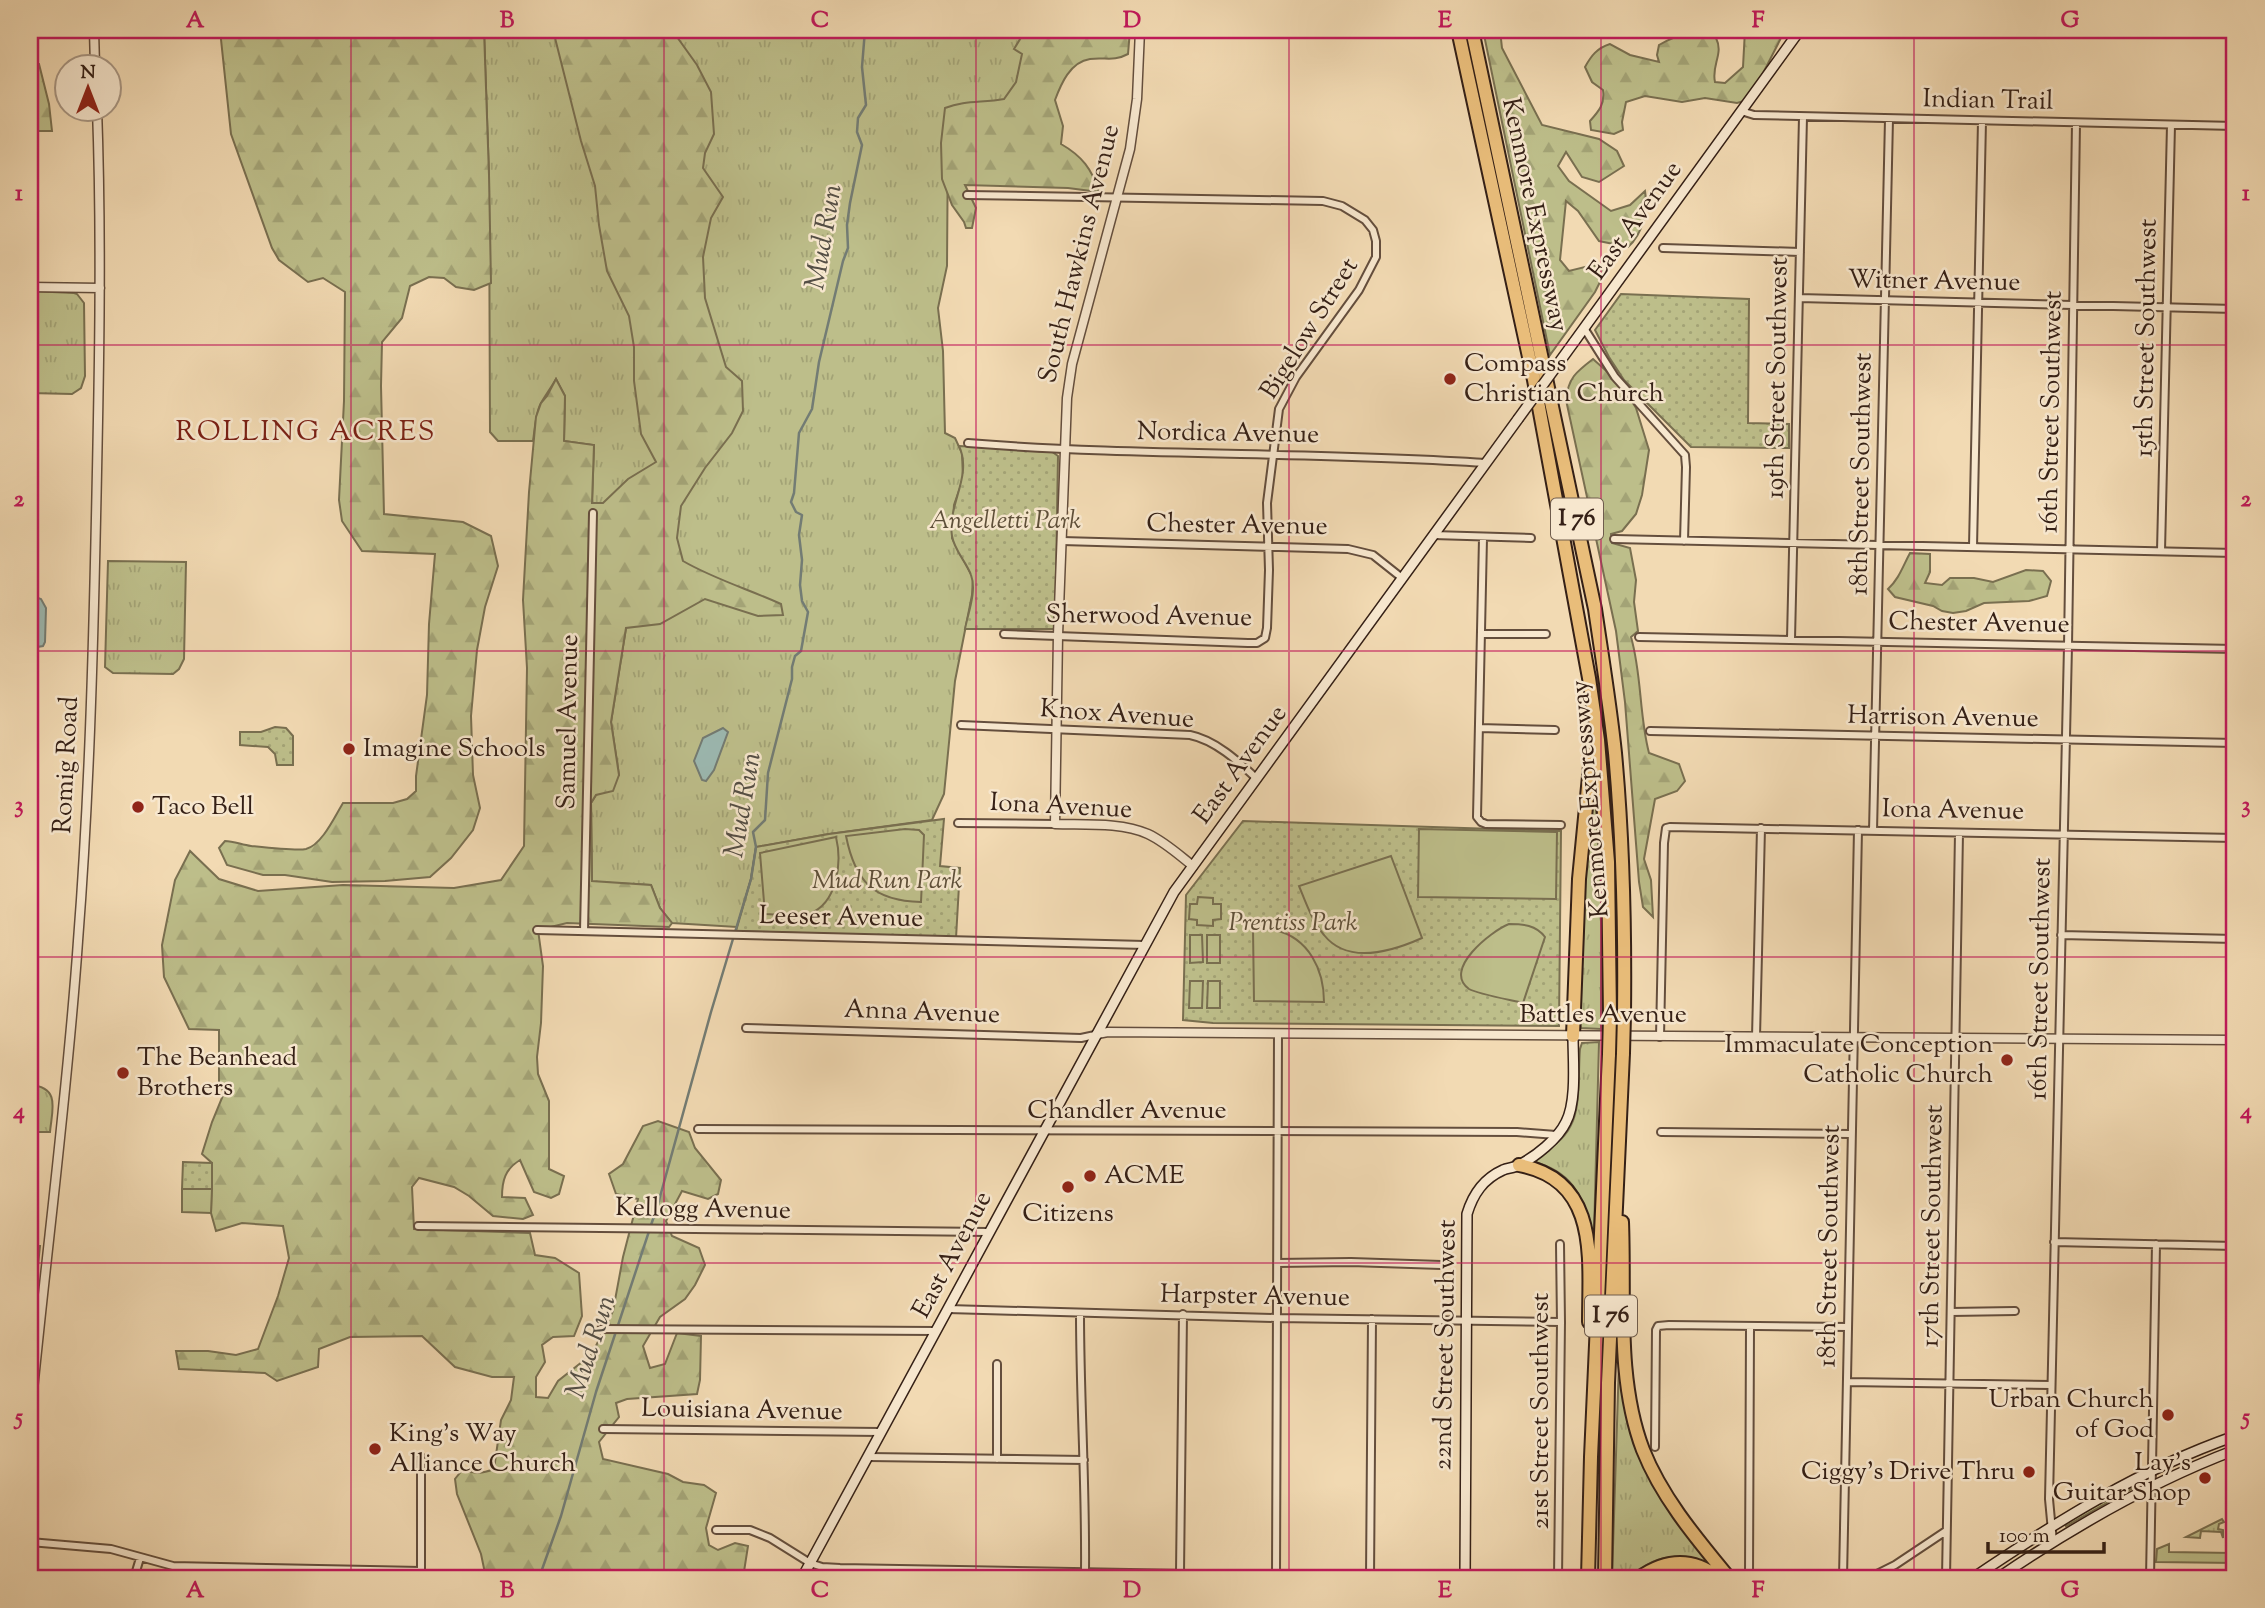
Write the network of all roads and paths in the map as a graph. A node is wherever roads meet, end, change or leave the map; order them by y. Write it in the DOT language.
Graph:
graph roads {
  1 [pos="94,30"];
  2 [pos="1140,30"];
  3 [pos="1458,30"];
  4 [pos="1472,30"];
  5 [pos="1800,30"];
  6 [pos="2106,30"];
  7 [pos="2235,33"];
  8 [pos="95,52"];
  9 [pos="1741,111"];
  10 [pos="1803,117"];
  11 [pos="1889,119"];
  12 [pos="1982,121"];
  13 [pos="97,122"];
  14 [pos="2076,123"];
  15 [pos="2171,125"];
  16 [pos="2235,126"];
  17 [pos="967,195"];
  18 [pos="1118,197"];
  19 [pos="1663,248"];
  20 [pos="1800,252"];
  21 [pos="30,287"];
  22 [pos="100,288"];
  23 [pos="1799,298"];
  24 [pos="1885,300"];
  25 [pos="1978,303"];
  26 [pos="2072,304"];
  27 [pos="2166,307"];
  28 [pos="2235,309"];
  29 [pos="1584,328"];
  30 [pos="968,443"];
  31 [pos="1064,449"];
  32 [pos="1273,454"];
  33 [pos="1486,463"];
  34 [pos="593,513"];
  35 [pos="1433,536"];
  36 [pos="1483,538"];
  37 [pos="1531,538"];
  38 [pos="1615,539"];
  39 [pos="1062,541"];
  40 [pos="1684,541"];
  41 [pos="1793,543"];
  42 [pos="1880,545"];
  43 [pos="1269,547"];
  44 [pos="1973,547"];
  45 [pos="2070,549"];
  46 [pos="2161,551"];
  47 [pos="2235,553"];
  48 [pos="1402,578"];
  49 [pos="1268,611"];
  50 [pos="1004,634"];
  51 [pos="1481,634"];
  52 [pos="1546,634"];
  53 [pos="1058,635"];
  54 [pos="1639,636"];
  55 [pos="1791,639"];
  56 [pos="1878,641"];
  57 [pos="2068,646"];
  58 [pos="2235,649"];
  59 [pos="961,726"];
  60 [pos="1479,728"];
  61 [pos="1057,729"];
  62 [pos="1555,730"];
  63 [pos="1650,732"];
  64 [pos="1875,736"];
  65 [pos="1598,740"];
  66 [pos="2066,740"];
  67 [pos="2235,743"];
  68 [pos="1257,779"];
  69 [pos="958,823"];
  70 [pos="1055,824"];
  71 [pos="1561,825"];
  72 [pos="1761,828"];
  73 [pos="1858,830"];
  74 [pos="1873,831"];
  75 [pos="1959,833"];
  76 [pos="2063,834"];
  77 [pos="2235,838"];
  78 [pos="1194,866"];
  79 [pos="537,930"];
  80 [pos="584,931"];
  81 [pos="2061,935"];
  82 [pos="2235,939"];
  83 [pos="1145,946"];
  84 [pos="746,1028"];
  85 [pos="1097,1034"];
  86 [pos="1278,1034"];
  87 [pos="1573,1036"];
  88 [pos="1660,1037"];
  89 [pos="1756,1037"];
  90 [pos="1853,1037"];
  91 [pos="1955,1038"];
  92 [pos="2059,1038"];
  93 [pos="2235,1040"];
  94 [pos="698,1129"];
  95 [pos="1044,1131"];
  96 [pos="1277,1131"];
  97 [pos="1661,1132"];
  98 [pos="1850,1134"];
  99 [pos="1556,1135"];
  100 [pos="1619,1135"];
  101 [pos="1519,1165"];
  102 [pos="418,1226"];
  103 [pos="988,1233"];
  104 [pos="2054,1242"];
  105 [pos="1560,1244"];
  106 [pos="2157,1244"];
  107 [pos="2235,1246"];
  108 [pos="1277,1263"];
  109 [pos="1441,1265"];
  110 [pos="948,1309"];
  111 [pos="2015,1311"];
  112 [pos="1951,1312"];
  113 [pos="1080,1313"];
  114 [pos="1183,1314"];
  115 [pos="1276,1318"];
  116 [pos="1371,1319"];
  117 [pos="1466,1321"];
  118 [pos="1562,1322"];
  119 [pos="1750,1326"];
  120 [pos="1848,1327"];
  121 [pos="601,1329"];
  122 [pos="936,1331"];
  123 [pos="997,1364"];
  124 [pos="1847,1382"];
  125 [pos="1949,1384"];
  126 [pos="2051,1385"];
  127 [pos="30,1421"];
  128 [pos="603,1429"];
  129 [pos="881,1432"];
  130 [pos="2235,1436"];
  131 [pos="1655,1447"];
  132 [pos="2235,1450"];
  133 [pos="421,1457"];
  134 [pos="869,1457"];
  135 [pos="1591,1457"];
  136 [pos="996,1459"];
  137 [pos="1084,1460"];
  138 [pos="2151,1471"];
  139 [pos="2151,1486"];
  140 [pos="2050,1527"];
  141 [pos="716,1530"];
  142 [pos="1946,1531"];
  143 [pos="30,1542"];
  144 [pos="2053,1542"];
  145 [pos="140,1558"];
  146 [pos="810,1563"];
  147 [pos="236,1568"];
  148 [pos="421,1571"];
  149 [pos="1085,1572"];
  150 [pos="1180,1573"];
  151 [pos="1098,1575"];
  152 [pos="1276,1575"];
  153 [pos="1977,1577"];
  154 [pos="134,1578"];
  155 [pos="235,1578"];
  156 [pos="426,1578"];
  157 [pos="802,1578"];
  158 [pos="1370,1578"];
  159 [pos="1419,1578"];
  160 [pos="1465,1578"];
  161 [pos="1558,1578"];
  162 [pos="1588,1578"];
  163 [pos="1605,1578"];
  164 [pos="1639,1578"];
  165 [pos="1719,1578"];
  166 [pos="1729,1578"];
  167 [pos="1749,1578"];
  168 [pos="1843,1578"];
  169 [pos="1869,1578"];
  170 [pos="1946,1578"];
  171 [pos="1998,1578"];
  172 [pos="2150,1578"];
  1 -- 8 [label="street"];
  2 -- 18 [label="street, South Hawkins Avenue"];
  3 -- 65 [label="highway, Kenmore Expressway / I 76"];
  4 -- 100 [label="highway, Kenmore Expressway / I 76, bridge"];
  5 -- 9 [label="main road, East Avenue"];
  6 -- 7 [label="street"];
  9 -- 10 [label="street, Indian Trail"];
  9 -- 29 [label="main road, East Avenue"];
  10 -- 11 [label="street, Indian Trail"];
  10 -- 20 [label="street, 19th Street Southwest"];
  11 -- 12 [label="street, Indian Trail"];
  11 -- 24 [label="street, 18th Street Southwest"];
  12 -- 14 [label="street, Indian Trail"];
  12 -- 25 [label="street"];
  13 -- 22 [label="street, Romig Road"];
  14 -- 15 [label="street, Indian Trail"];
  14 -- 26 [label="street, 16th Street Southwest"];
  15 -- 16 [label="street, Indian Trail"];
  15 -- 27 [label="street, 15th Street Southwest"];
  17 -- 18 [label="street, Bigelow Street"];
  18 -- 31 [label="street, South Hawkins Avenue"];
  18 -- 32 [label="street, Bigelow Street"];
  19 -- 20 [label="street"];
  20 -- 23 [label="street, 19th Street Southwest"];
  21 -- 22 [label="street"];
  22 -- 127 [label="street, Romig Road"];
  23 -- 24 [label="street, Witner Avenue"];
  23 -- 41 [label="street, 19th Street Southwest"];
  24 -- 25 [label="street, Witner Avenue"];
  24 -- 42 [label="street, 18th Street Southwest"];
  25 -- 26 [label="street, Witner Avenue"];
  25 -- 44 [label="street"];
  26 -- 27 [label="street, Witner Avenue"];
  26 -- 45 [label="street, 16th Street Southwest"];
  27 -- 28 [label="street, Witner Avenue"];
  27 -- 46 [label="street, 15th Street Southwest"];
  29 -- 33 [label="main road, East Avenue, bridge"];
  29 -- 40 [label="street"];
  30 -- 31 [label="street, Nordica Avenue"];
  31 -- 32 [label="street, Nordica Avenue"];
  31 -- 39 [label="street, South Hawkins Avenue"];
  32 -- 33 [label="street, Nordica Avenue"];
  32 -- 43 [label="street, Bigelow Street"];
  33 -- 35 [label="main road, East Avenue"];
  34 -- 80 [label="street, Samuel Avenue"];
  35 -- 36 [label="street"];
  35 -- 48 [label="main road, East Avenue"];
  36 -- 37 [label="street"];
  36 -- 51 [label="street"];
  38 -- 40 [label="street"];
  39 -- 43 [label="street, Chester Avenue"];
  39 -- 53 [label="street, South Hawkins Avenue"];
  40 -- 41 [label="street"];
  41 -- 42 [label="street"];
  41 -- 55 [label="street, 19th Street Southwest"];
  42 -- 44 [label="street"];
  42 -- 56 [label="street, 18th Street Southwest"];
  43 -- 48 [label="street, Chester Avenue"];
  43 -- 49 [label="street, Bigelow Street"];
  44 -- 45 [label="street"];
  45 -- 46 [label="street"];
  45 -- 57 [label="street, 16th Street Southwest"];
  46 -- 47 [label="street"];
  48 -- 68 [label="main road, East Avenue"];
  49 -- 53 [label="street, Sherwood Avenue"];
  50 -- 53 [label="street, Sherwood Avenue"];
  51 -- 52 [label="street"];
  51 -- 60 [label="street"];
  53 -- 61 [label="street, South Hawkins Avenue"];
  54 -- 55 [label="street, Chester Avenue"];
  55 -- 56 [label="street, Chester Avenue"];
  56 -- 57 [label="street, Chester Avenue"];
  56 -- 64 [label="street, 18th Street Southwest"];
  57 -- 58 [label="street, Chester Avenue"];
  57 -- 66 [label="street, 16th Street Southwest"];
  59 -- 61 [label="street, Knox Avenue"];
  60 -- 62 [label="street"];
  60 -- 71 [label="street"];
  61 -- 68 [label="street, Knox Avenue"];
  61 -- 70 [label="street, South Hawkins Avenue"];
  63 -- 64 [label="street, Harrison Avenue"];
  64 -- 66 [label="street, Harrison Avenue"];
  64 -- 74 [label="street, 18th Street Southwest"];
  65 -- 87 [label="highway"];
  65 -- 135 [label="highway, Kenmore Expressway / I 76, bridge"];
  66 -- 67 [label="street, Harrison Avenue"];
  66 -- 76 [label="street, 16th Street Southwest"];
  68 -- 78 [label="main road, East Avenue"];
  69 -- 70 [label="street, Iona Avenue"];
  70 -- 78 [label="street, Iona Avenue"];
  72 -- 73 [label="street, Iona Avenue"];
  72 -- 88 [label="street, Iona Avenue"];
  72 -- 89 [label="street"];
  73 -- 74 [label="street, Iona Avenue"];
  73 -- 90 [label="street, 18th Street Southwest"];
  74 -- 75 [label="street, Iona Avenue"];
  75 -- 76 [label="street, Iona Avenue"];
  75 -- 91 [label="street, 17th Street Southwest"];
  76 -- 77 [label="street, Iona Avenue"];
  76 -- 81 [label="street, 16th Street Southwest"];
  78 -- 83 [label="main road, East Avenue"];
  79 -- 80 [label="street, Leeser Avenue"];
  80 -- 83 [label="street, Leeser Avenue"];
  81 -- 82 [label="street"];
  81 -- 92 [label="street, 16th Street Southwest"];
  83 -- 85 [label="main road, East Avenue"];
  84 -- 85 [label="street, Anna Avenue"];
  85 -- 86 [label="street, Battles Avenue"];
  85 -- 95 [label="main road, East Avenue"];
  86 -- 87 [label="street, Battles Avenue"];
  86 -- 96 [label="street"];
  87 -- 88 [label="street, Battles Avenue"];
  87 -- 99 [label="main road, 22nd Street Southwest"];
  88 -- 89 [label="street, Battles Avenue"];
  89 -- 90 [label="street, Battles Avenue"];
  90 -- 91 [label="street, Battles Avenue"];
  90 -- 98 [label="street, 18th Street Southwest"];
  91 -- 92 [label="street, Battles Avenue"];
  91 -- 112 [label="street, 17th Street Southwest"];
  92 -- 93 [label="street, Battles Avenue"];
  92 -- 104 [label="street, 16th Street Southwest"];
  94 -- 95 [label="street, Chandler Avenue"];
  95 -- 96 [label="street, Chandler Avenue"];
  95 -- 103 [label="main road, East Avenue"];
  96 -- 99 [label="street, Chandler Avenue"];
  96 -- 108 [label="street"];
  97 -- 98 [label="street"];
  98 -- 120 [label="street, 18th Street Southwest"];
  99 -- 101 [label="main road, 22nd Street Southwest"];
  100 -- 163 [label="highway, Kenmore Expressway / I 76"];
  100 -- 166 [label="highway"];
  101 -- 117 [label="main road, 22nd Street Southwest"];
  101 -- 135 [label="highway"];
  102 -- 103 [label="street, Kellogg Avenue"];
  103 -- 110 [label="main road, East Avenue"];
  104 -- 106 [label="street"];
  104 -- 126 [label="street, 16th Street Southwest"];
  105 -- 118 [label="street, 21st Street Southwest"];
  106 -- 107 [label="street"];
  106 -- 138 [label="street"];
  108 -- 109 [label="street"];
  108 -- 115 [label="street"];
  110 -- 113 [label="street, Harpster Avenue"];
  110 -- 122 [label="main road, East Avenue"];
  111 -- 112 [label="street"];
  112 -- 125 [label="street, 17th Street Southwest"];
  113 -- 114 [label="street, Harpster Avenue"];
  113 -- 137 [label="street"];
  114 -- 115 [label="street, Harpster Avenue"];
  114 -- 150 [label="street"];
  115 -- 116 [label="street, Harpster Avenue"];
  115 -- 152 [label="street"];
  116 -- 117 [label="street, Harpster Avenue"];
  116 -- 158 [label="street"];
  117 -- 118 [label="street, Harpster Avenue"];
  117 -- 160 [label="main road, 22nd Street Southwest"];
  118 -- 161 [label="street, 21st Street Southwest"];
  119 -- 120 [label="street"];
  119 -- 131 [label="street"];
  119 -- 167 [label="street"];
  120 -- 124 [label="street, 18th Street Southwest"];
  121 -- 122 [label="street"];
  122 -- 129 [label="main road, East Avenue"];
  123 -- 136 [label="street"];
  124 -- 125 [label="street"];
  124 -- 168 [label="street, 18th Street Southwest"];
  125 -- 126 [label="street"];
  125 -- 142 [label="street, 17th Street Southwest"];
  126 -- 140 [label="street, 16th Street Southwest"];
  128 -- 129 [label="street, Louisiana Avenue"];
  129 -- 134 [label="main road, East Avenue"];
  130 -- 138 [label="main road"];
  132 -- 139 [label="main road"];
  133 -- 148 [label="street"];
  134 -- 136 [label="street, Louisiana Avenue"];
  134 -- 146 [label="main road, East Avenue"];
  135 -- 162 [label="highway, Kenmore Expressway / I 76"];
  136 -- 137 [label="street, Louisiana Avenue"];
  137 -- 149 [label="street"];
  138 -- 139 [label="street"];
  138 -- 140 [label="main road"];
  139 -- 144 [label="main road"];
  139 -- 172 [label="street"];
  140 -- 144 [label="street, 16th Street Southwest"];
  140 -- 153 [label="main road"];
  141 -- 146 [label="street"];
  142 -- 169 [label="street"];
  142 -- 170 [label="street, 17th Street Southwest"];
  143 -- 145 [label="street"];
  144 -- 171 [label="main road"];
  145 -- 147 [label="street"];
  145 -- 154 [label="street"];
  146 -- 149 [label="street"];
  146 -- 157 [label="main road, East Avenue"];
  147 -- 148 [label="street"];
  147 -- 155 [label="street"];
  148 -- 156 [label="street"];
  149 -- 151 [label="street"];
  150 -- 151 [label="street"];
  150 -- 152 [label="street"];
  152 -- 158 [label="street"];
  158 -- 159 [label="street"];
  164 -- 165 [label="highway"];
}
